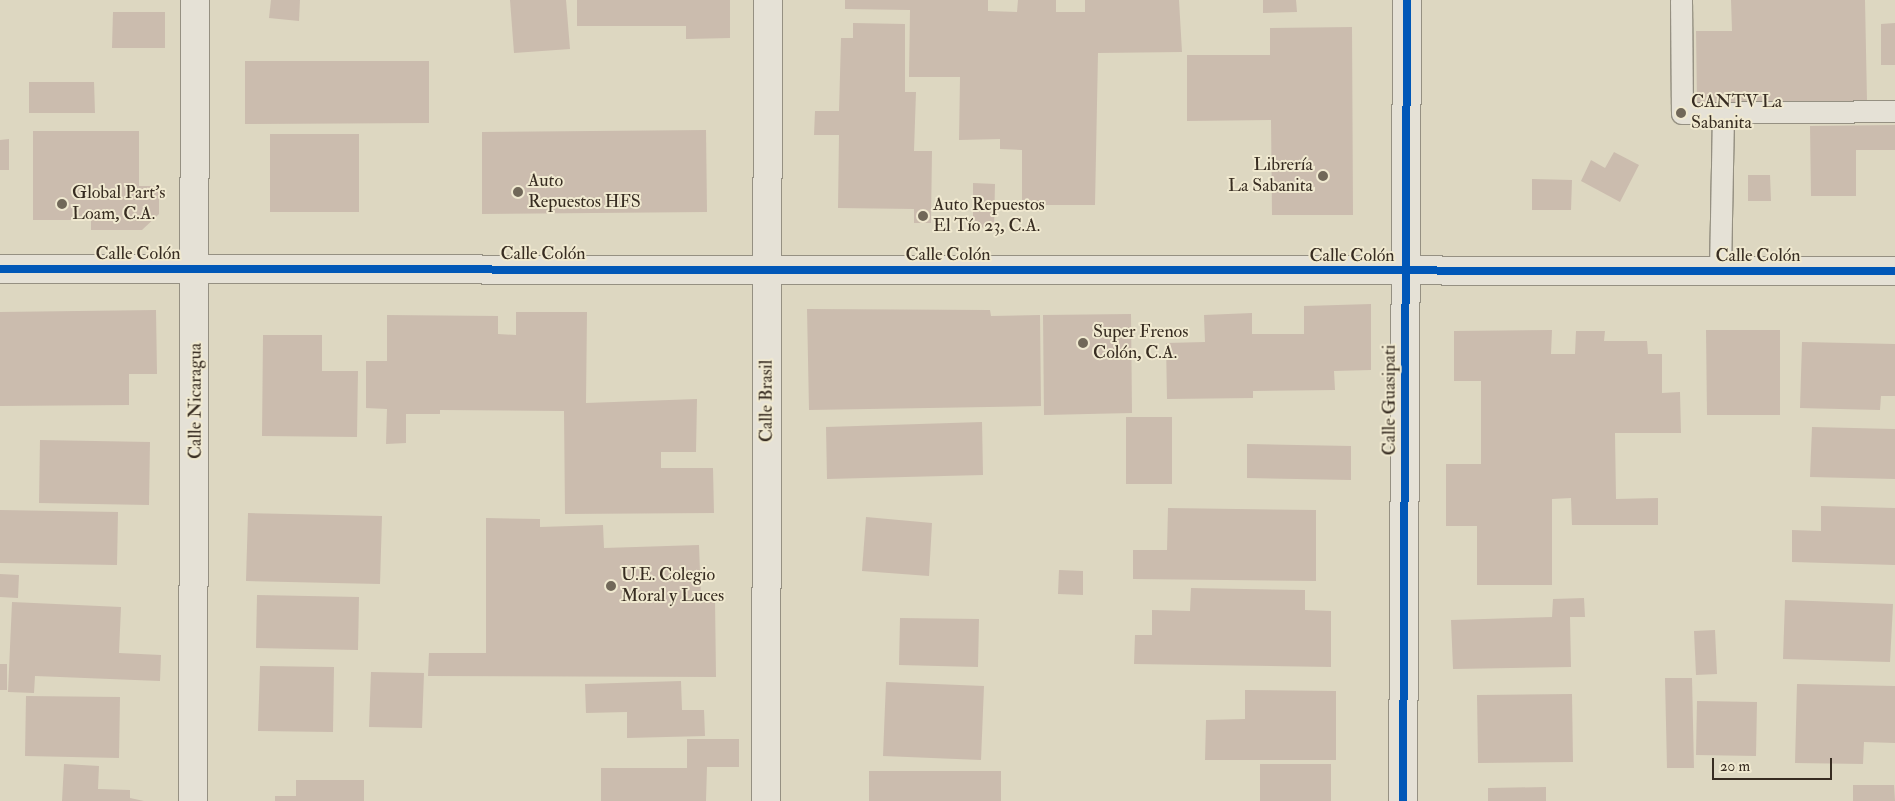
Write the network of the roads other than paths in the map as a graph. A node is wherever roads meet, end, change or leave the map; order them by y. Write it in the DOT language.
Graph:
graph roads {
  1 [pos="195,0"];
  2 [pos="768,0"];
  3 [pos="1407,0"];
  4 [pos="1680,0"];
  5 [pos="1895,111"];
  6 [pos="1723,112"];
  7 [pos="0,269"];
  8 [pos="196,269"];
  9 [pos="768,270"];
  10 [pos="1406,271"];
  11 [pos="1720,271"];
  12 [pos="1895,271"];
  13 [pos="193,801"];
  14 [pos="766,801"];
  15 [pos="1403,801"];
  1 -- 8 [label="street, Calle Nicaragua"];
  2 -- 9 [label="street, Calle Brasil"];
  3 -- 10 [label="street, Calle Guasipati"];
  4 -- 6 [label="lane"];
  5 -- 6 [label="lane"];
  6 -- 11 [label="lane"];
  7 -- 8 [label="street, Calle Colón"];
  8 -- 9 [label="street, Calle Colón"];
  8 -- 13 [label="street, Calle Nicaragua"];
  9 -- 10 [label="street, Calle Colón"];
  9 -- 14 [label="street, Calle Brasil"];
  10 -- 11 [label="street, Calle Colón"];
  10 -- 15 [label="street, Calle Guasipati"];
  11 -- 12 [label="street, Calle Colón"];
}
